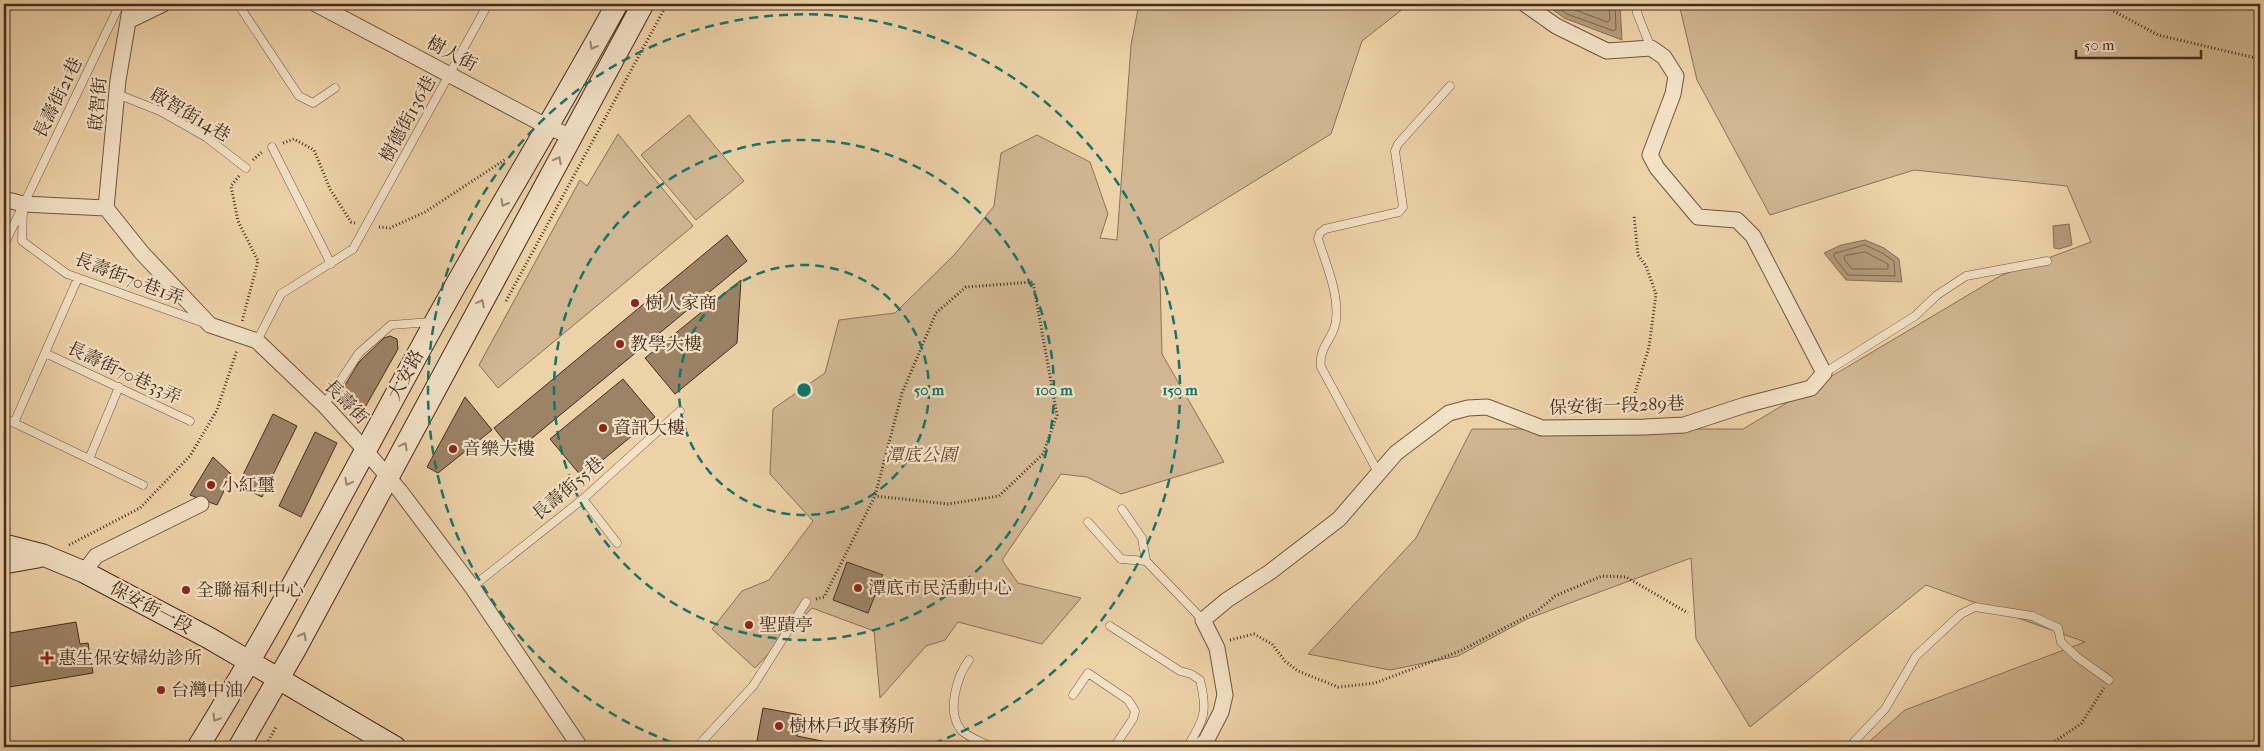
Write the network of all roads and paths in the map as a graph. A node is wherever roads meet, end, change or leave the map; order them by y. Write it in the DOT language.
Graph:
graph roads {
  1 [pos="120,4"];
  2 [pos="131,4"];
  3 [pos="163,4"];
  4 [pos="238,4"];
  5 [pos="316,4"];
  6 [pos="488,4"];
  7 [pos="617,4"];
  8 [pos="643,4"];
  9 [pos="1525,4"];
  10 [pos="1637,4"];
  11 [pos="2106,4"];
  12 [pos="128,21"];
  13 [pos="1651,48"];
  14 [pos="2260,59"];
  15 [pos="449,74"];
  16 [pos="1450,86"];
  17 [pos="334,88"];
  18 [pos="117,94"];
  19 [pos="548,127"];
  20 [pos="570,136"];
  21 [pos="272,147"];
  22 [pos="246,168"];
  23 [pos="4,199"];
  24 [pos="24,204"];
  25 [pos="106,208"];
  26 [pos="1634,215"];
  27 [pos="4,245"];
  28 [pos="2047,262"];
  29 [pos="331,264"];
  30 [pos="78,278"];
  31 [pos="436,321"];
  32 [pos="210,325"];
  33 [pos="257,341"];
  34 [pos="45,353"];
  35 [pos="1824,373"];
  36 [pos="119,388"];
  37 [pos="324,405"];
  38 [pos="680,410"];
  39 [pos="4,418"];
  40 [pos="190,420"];
  41 [pos="14,423"];
  42 [pos="1625,428"];
  43 [pos="366,450"];
  44 [pos="89,459"];
  45 [pos="1379,474"];
  46 [pos="388,476"];
  47 [pos="143,486"];
  48 [pos="875,496"];
  49 [pos="583,499"];
  50 [pos="201,504"];
  51 [pos="1122,509"];
  52 [pos="1088,522"];
  53 [pos="617,543"];
  54 [pos="4,546"];
  55 [pos="44,555"];
  56 [pos="1146,561"];
  57 [pos="4,563"];
  58 [pos="84,572"];
  59 [pos="472,587"];
  60 [pos="806,602"];
  61 [pos="1688,613"];
  62 [pos="1202,620"];
  63 [pos="1110,626"];
  64 [pos="1217,648"];
  65 [pos="969,660"];
  66 [pos="250,661"];
  67 [pos="279,678"];
  68 [pos="2110,680"];
  69 [pos="1073,695"];
  70 [pos="276,727"];
  71 [pos="581,746"];
  72 [pos="198,747"];
  73 [pos="239,747"];
  74 [pos="265,747"];
  75 [pos="395,747"];
  76 [pos="697,747"];
  77 [pos="991,747"];
  78 [pos="1114,747"];
  79 [pos="1186,747"];
  80 [pos="1198,747"];
  81 [pos="1850,747"];
  82 [pos="2046,747"];
  1 -- 24 [label="lane, 長壽街21巷"];
  2 -- 12 [label="street, 啟智街"];
  3 -- 12 [label="street"];
  4 -- 17 [label="lane"];
  5 -- 15 [label="street, 樹人街"];
  6 -- 15 [label="lane, 樹德街136巷"];
  7 -- 19 [label="street, 大安路, one-way"];
  8 -- 20 [label="street, 大安路"];
  9 -- 13 [label="street"];
  10 -- 13 [label="lane"];
  11 -- 14 [label="path"];
  12 -- 18 [label="street, 啟智街"];
  13 -- 35 [label="street"];
  15 -- 19 [label="street, 樹人街"];
  15 -- 29 [label="lane, 樹德街136巷"];
  16 -- 45 [label="lane"];
  18 -- 22 [label="lane, 啟智街14巷"];
  18 -- 25 [label="street, 啟智街"];
  19 -- 20 [label="street, 樹人街"];
  19 -- 31 [label="street, 大安路, one-way"];
  46 -- 20 [label="street, 大安路, one-way"];
  21 -- 29 [label="lane"];
  23 -- 24 [label="street"];
  24 -- 25 [label="street"];
  24 -- 27 [label="lane, 長壽街21巷"];
  24 -- 30 [label="lane, 長壽街70巷1弄"];
  25 -- 32 [label="street, 長壽街"];
  26 -- 42 [label="path"];
  28 -- 35 [label="lane"];
  29 -- 33 [label="lane"];
  30 -- 32 [label="lane, 長壽街70巷1弄"];
  30 -- 34 [label="lane"];
  31 -- 37 [label="lane"];
  31 -- 43 [label="street, 大安路"];
  32 -- 33 [label="street, 長壽街"];
  33 -- 37 [label="street, 長壽街"];
  34 -- 36 [label="lane, 長壽街70巷33弄"];
  34 -- 41 [label="lane"];
  35 -- 42 [label="street, 保安街一段289巷"];
  36 -- 40 [label="lane, 長壽街70巷33弄"];
  36 -- 44 [label="lane"];
  37 -- 43 [label="street, 長壽街"];
  38 -- 49 [label="lane, 長壽街55巷"];
  39 -- 41 [label="lane"];
  41 -- 44 [label="lane"];
  42 -- 45 [label="street, 保安街一段289巷"];
  43 -- 46 [label="street, 長壽街"];
  43 -- 66 [label="street, 大安路, one-way"];
  44 -- 47 [label="lane"];
  45 -- 62 [label="street, 保安街一段289巷"];
  46 -- 59 [label="street, 長壽街"];
  67 -- 46 [label="street, 大安路, one-way"];
  48 -- 48 [label="path"];
  48 -- 60 [label="path"];
  49 -- 53 [label="lane"];
  49 -- 59 [label="lane, 長壽街55巷"];
  50 -- 58 [label="street"];
  51 -- 56 [label="lane"];
  52 -- 56 [label="lane"];
  54 -- 55 [label="street, 保安街一段"];
  55 -- 57 [label="street"];
  55 -- 58 [label="street, 保安街一段"];
  56 -- 62 [label="lane"];
  58 -- 66 [label="street, 保安街一段"];
  59 -- 71 [label="street, 長壽街"];
  60 -- 76 [label="lane"];
  61 -- 64 [label="path"];
  62 -- 64 [label="street"];
  63 -- 79 [label="lane"];
  64 -- 80 [label="street"];
  65 -- 77 [label="lane"];
  66 -- 67 [label="street, 保安街一段"];
  66 -- 72 [label="street, 大安路, one-way"];
  67 -- 73 [label="street, 大安路"];
  67 -- 75 [label="street, 保安街一段"];
  68 -- 81 [label="lane"];
  68 -- 82 [label="path"];
  69 -- 78 [label="lane"];
  70 -- 74 [label="path"];
}
